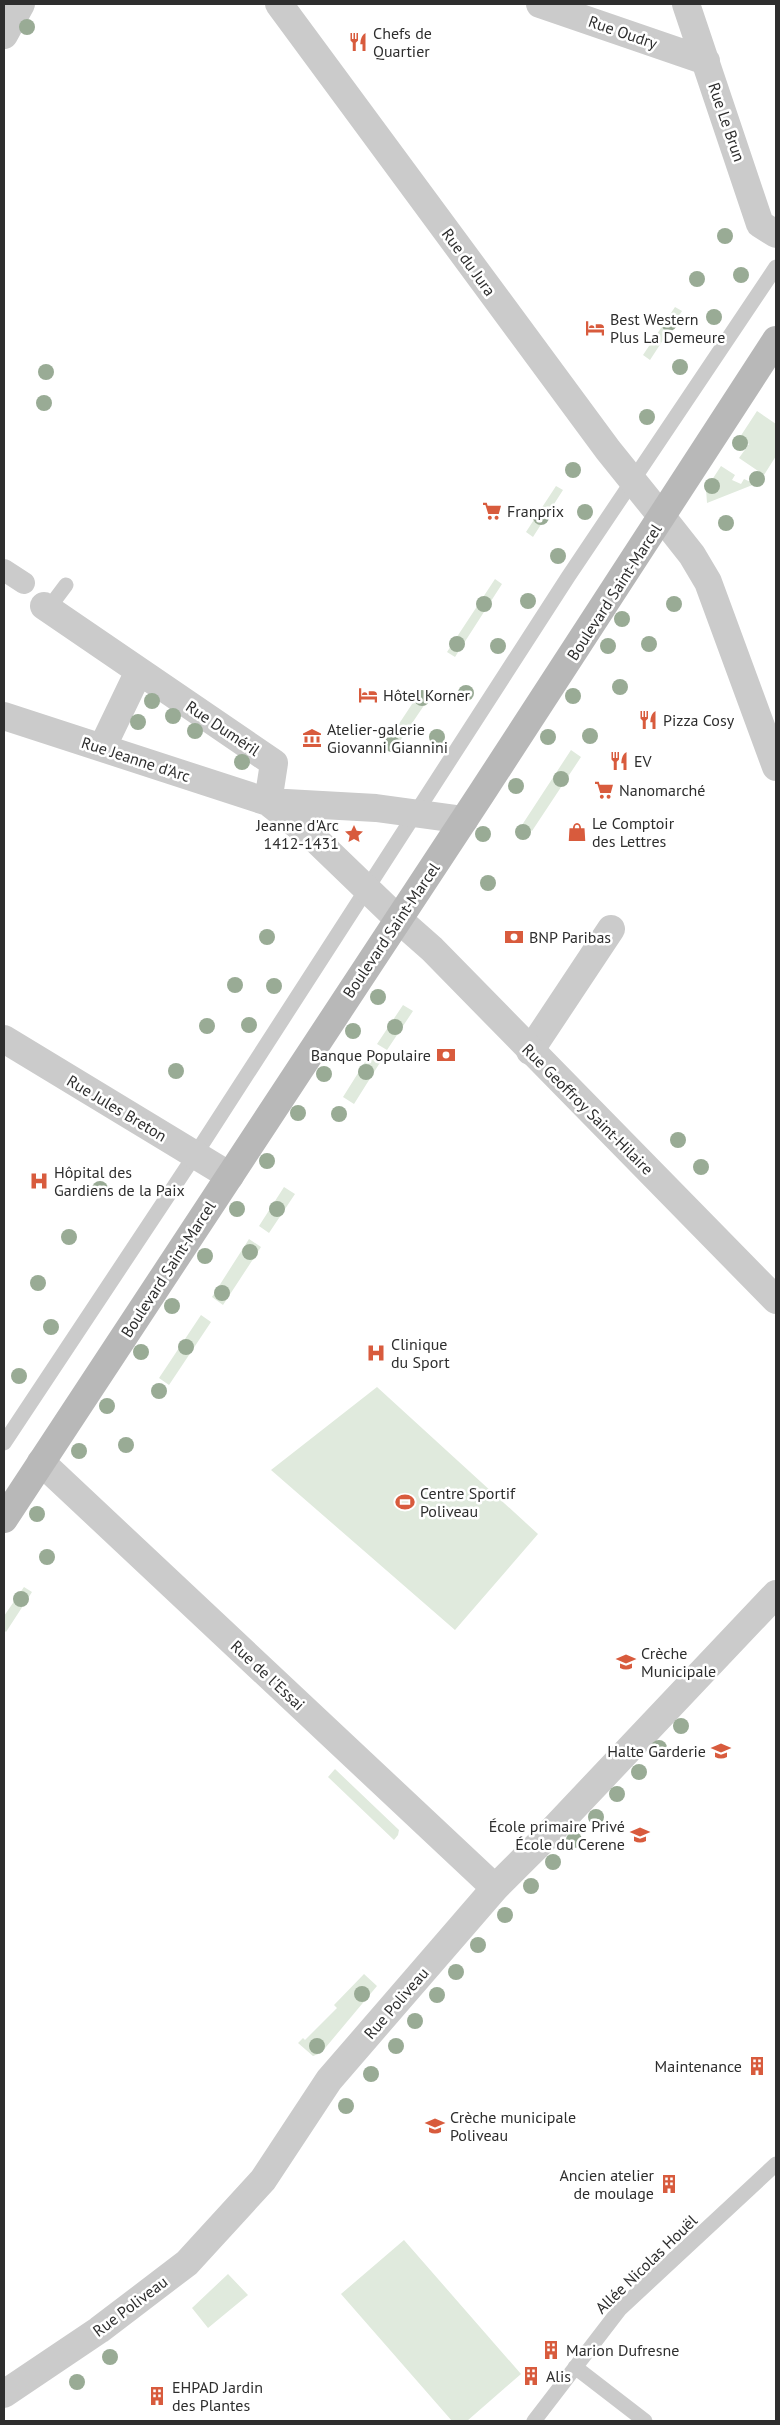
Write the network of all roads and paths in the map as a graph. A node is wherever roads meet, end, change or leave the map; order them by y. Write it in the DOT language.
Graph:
graph roads {
  1 [pos="21,4"];
  2 [pos="279,4"];
  3 [pos="540,4"];
  4 [pos="686,4"];
  5 [pos="4,35"];
  6 [pos="706,61"];
  7 [pos="776,234"];
  8 [pos="776,268"];
  9 [pos="776,340"];
  10 [pos="632,482"];
  11 [pos="662,517"];
  12 [pos="4,570"];
  13 [pos="24,583"];
  14 [pos="66,585"];
  15 [pos="46,608"];
  16 [pos="139,671"];
  17 [pos="4,716"];
  18 [pos="102,748"];
  19 [pos="776,766"];
  20 [pos="268,802"];
  21 [pos="418,813"];
  22 [pos="464,820"];
  23 [pos="365,889"];
  24 [pos="398,919"];
  25 [pos="611,929"];
  26 [pos="4,1039"];
  27 [pos="530,1051"];
  28 [pos="195,1155"];
  29 [pos="230,1176"];
  30 [pos="776,1300"];
  31 [pos="4,1443"];
  32 [pos="41,1462"];
  33 [pos="4,1519"];
  34 [pos="776,1594"];
  35 [pos="495,1888"];
  36 [pos="776,2165"];
  37 [pos="575,2367"];
  38 [pos="4,2394"];
  39 [pos="534,2421"];
  40 [pos="644,2421"];
  1 -- 5 [label="street"];
  2 -- 10 [label="street, Rue du Jura"];
  3 -- 6 [label="street, Rue Oudry"];
  4 -- 6 [label="street, Rue Le Brun"];
  6 -- 7 [label="street, Rue Le Brun"];
  8 -- 10 [label="lane"];
  9 -- 11 [label="main road, Boulevard Saint-Marcel"];
  10 -- 11 [label="street, Rue du Jura"];
  10 -- 21 [label="lane"];
  11 -- 19 [label="street, Rue du Jura"];
  11 -- 22 [label="main road, Boulevard Saint-Marcel"];
  12 -- 13 [label="street"];
  14 -- 15 [label="lane"];
  15 -- 16 [label="street, Rue Duméril"];
  16 -- 18 [label="street"];
  16 -- 20 [label="street, Rue Duméril"];
  17 -- 18 [label="street, Rue Jeanne d'Arc"];
  18 -- 20 [label="street, Rue Jeanne d'Arc"];
  20 -- 21 [label="street, Rue Jeanne d'Arc"];
  20 -- 23 [label="street, Rue Jeanne d'Arc"];
  21 -- 22 [label="street, Rue Jeanne d'Arc"];
  21 -- 23 [label="lane"];
  22 -- 24 [label="main road, Boulevard Saint-Marcel"];
  23 -- 24 [label="street, Rue Jeanne d'Arc"];
  23 -- 28 [label="lane"];
  24 -- 27 [label="street, Rue Geoffroy Saint-Hilaire"];
  24 -- 29 [label="main road, Boulevard Saint-Marcel"];
  25 -- 27 [label="street"];
  26 -- 28 [label="street, Rue Jules Breton"];
  27 -- 30 [label="street, Rue Geoffroy Saint-Hilaire"];
  28 -- 29 [label="street, Rue Jules Breton"];
  28 -- 31 [label="lane"];
  29 -- 32 [label="main road, Boulevard Saint-Marcel"];
  32 -- 33 [label="main road, Boulevard Saint-Marcel"];
  32 -- 35 [label="street, Rue de l'Essai"];
  34 -- 35 [label="street, Rue Poliveau"];
  35 -- 38 [label="street, Rue Poliveau"];
  36 -- 37 [label="lane, Allée Nicolas Houël"];
  37 -- 39 [label="lane, Allée Nicolas Houël"];
  37 -- 40 [label="lane"];
}
